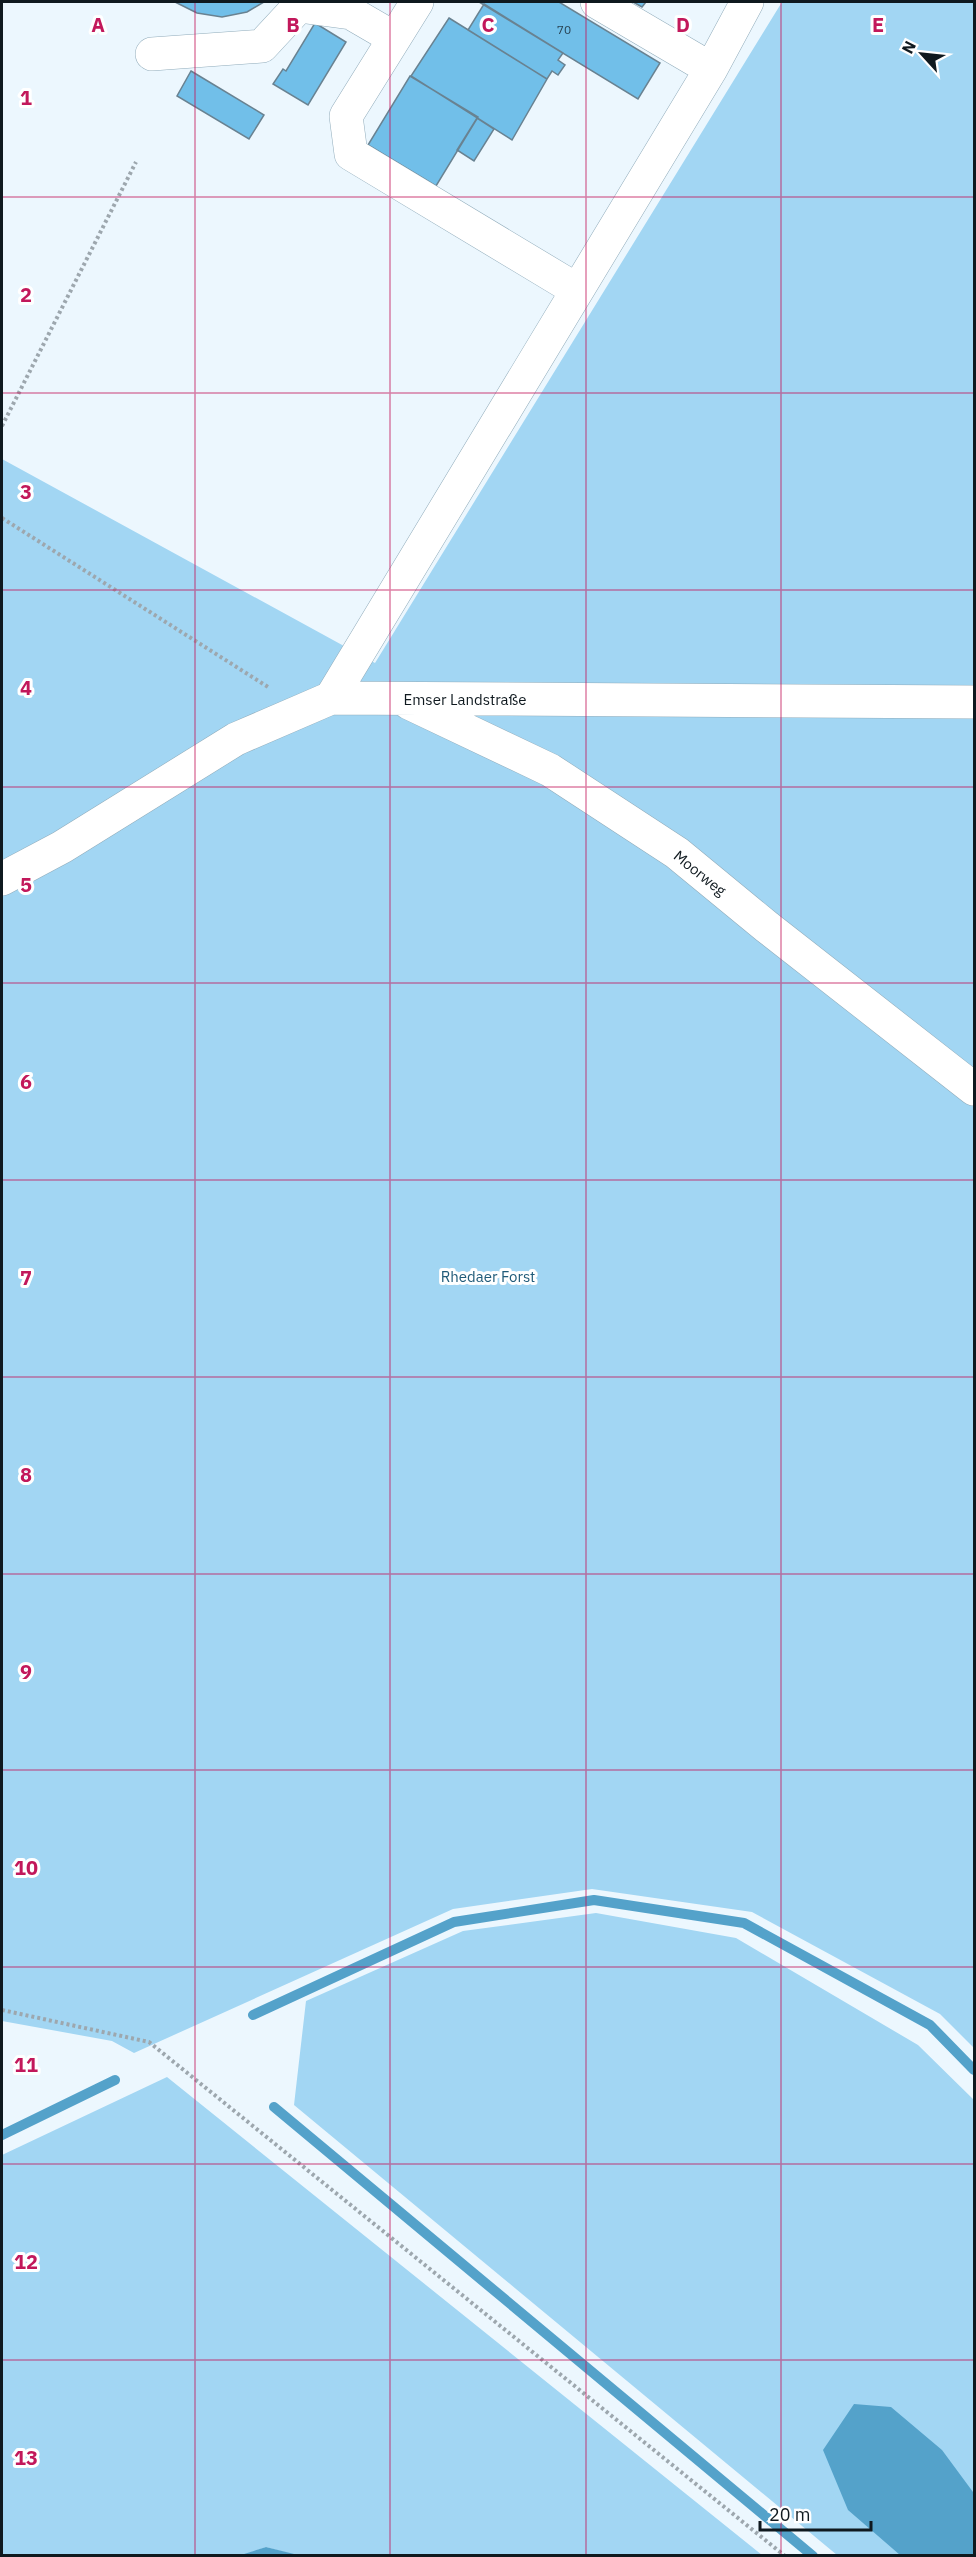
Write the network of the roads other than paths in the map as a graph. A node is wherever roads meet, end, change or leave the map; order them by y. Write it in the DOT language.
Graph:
graph roads {
  1 [pos="417,2"];
  2 [pos="597,2"];
  3 [pos="747,2"];
  4 [pos="394,38"];
  5 [pos="152,54"];
  6 [pos="711,69"];
  7 [pos="577,290"];
  8 [pos="399,698"];
  9 [pos="975,702"];
  10 [pos="317,704"];
  11 [pos="2,879"];
  12 [pos="975,1089"];
  1 -- 4 [label="street"];
  2 -- 6 [label="street"];
  3 -- 6 [label="street"];
  4 -- 5 [label="street"];
  4 -- 7 [label="street"];
  6 -- 7 [label="street"];
  7 -- 10 [label="street"];
  8 -- 9 [label="street, Emser Landstraße"];
  8 -- 10 [label="street, Emser Landstraße"];
  8 -- 12 [label="street, Moorweg"];
  10 -- 11 [label="street, Emser Landstraße"];
}
